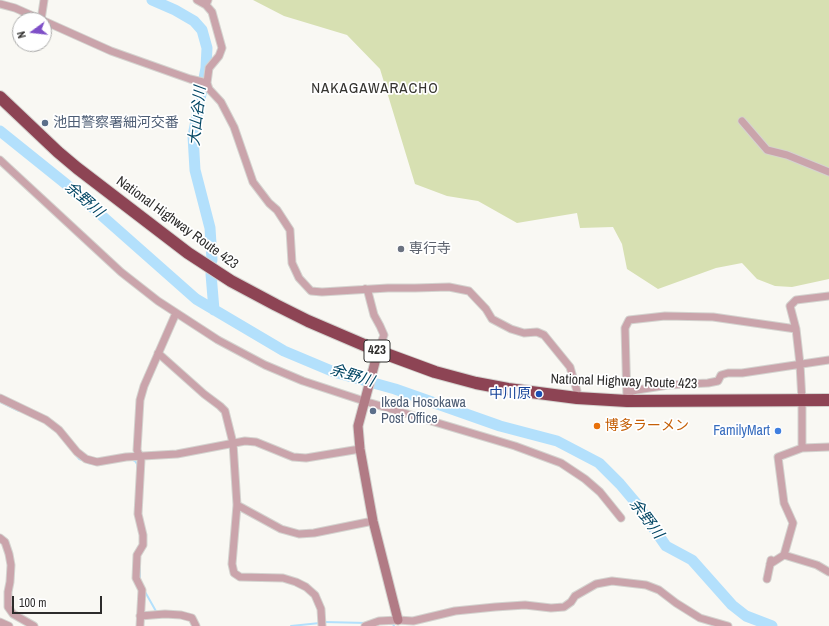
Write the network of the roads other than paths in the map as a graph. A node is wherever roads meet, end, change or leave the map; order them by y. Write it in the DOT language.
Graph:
graph roads {
  1 [pos="44,0"];
  2 [pos="197,0"];
  3 [pos="207,3"];
  4 [pos="0,4"];
  5 [pos="24,12"];
  6 [pos="43,12"];
  7 [pos="52,24"];
  8 [pos="207,83"];
  9 [pos="0,97"];
  10 [pos="742,120"];
  11 [pos="0,160"];
  12 [pos="829,172"];
  13 [pos="365,289"];
  14 [pos="829,296"];
  15 [pos="176,313"];
  16 [pos="796,329"];
  17 [pos="158,353"];
  18 [pos="377,356"];
  19 [pos="829,360"];
  20 [pos="800,364"];
  21 [pos="627,397"];
  22 [pos="0,398"];
  23 [pos="576,398"];
  24 [pos="364,399"];
  25 [pos="829,400"];
  26 [pos="802,401"];
  27 [pos="233,443"];
  28 [pos="829,447"];
  29 [pos="802,448"];
  30 [pos="360,449"];
  31 [pos="139,456"];
  32 [pos="237,505"];
  33 [pos="621,518"];
  34 [pos="373,521"];
  35 [pos="0,538"];
  36 [pos="784,555"];
  37 [pos="829,572"];
  38 [pos="767,579"];
  39 [pos="140,616"];
  40 [pos="0,622"];
  41 [pos="398,623"];
  42 [pos="10,626"];
  43 [pos="34,626"];
  44 [pos="140,626"];
  45 [pos="196,626"];
  46 [pos="322,626"];
  47 [pos="365,626"];
  48 [pos="728,626"];
  1 -- 6 [label="street"];
  2 -- 3 [label="street"];
  3 -- 8 [label="street"];
  4 -- 5 [label="street"];
  7 -- 8 [label="street"];
  8 -- 13 [label="street"];
  9 -- 18 [label="highway, National Highway Route 423 / 423"];
  10 -- 12 [label="street"];
  11 -- 15 [label="street"];
  13 -- 18 [label="street"];
  13 -- 23 [label="street"];
  14 -- 16 [label="street"];
  15 -- 17 [label="street"];
  15 -- 24 [label="street"];
  16 -- 20 [label="street"];
  16 -- 21 [label="street"];
  17 -- 27 [label="street"];
  17 -- 31 [label="street"];
  18 -- 23 [label="highway, National Highway Route 423 / 423"];
  18 -- 24 [label="street"];
  19 -- 20 [label="street"];
  20 -- 21 [label="street"];
  20 -- 26 [label="street"];
  21 -- 23 [label="highway, National Highway Route 423 / 423"];
  21 -- 26 [label="highway, National Highway Route 423 / 423"];
  22 -- 31 [label="street"];
  24 -- 30 [label="street"];
  24 -- 33 [label="street"];
  25 -- 26 [label="highway, National Highway Route 423 / 423"];
  26 -- 29 [label="street"];
  27 -- 30 [label="street"];
  27 -- 31 [label="street"];
  27 -- 32 [label="street"];
  28 -- 29 [label="street"];
  29 -- 36 [label="street"];
  30 -- 34 [label="street"];
  31 -- 39 [label="street"];
  32 -- 34 [label="street"];
  32 -- 46 [label="street"];
  34 -- 41 [label="street"];
  35 -- 43 [label="street"];
  36 -- 37 [label="street"];
  36 -- 38 [label="street"];
  39 -- 44 [label="street"];
  39 -- 45 [label="street"];
  40 -- 42 [label="street"];
  41 -- 47 [label="street"];
  41 -- 48 [label="street"];
}
